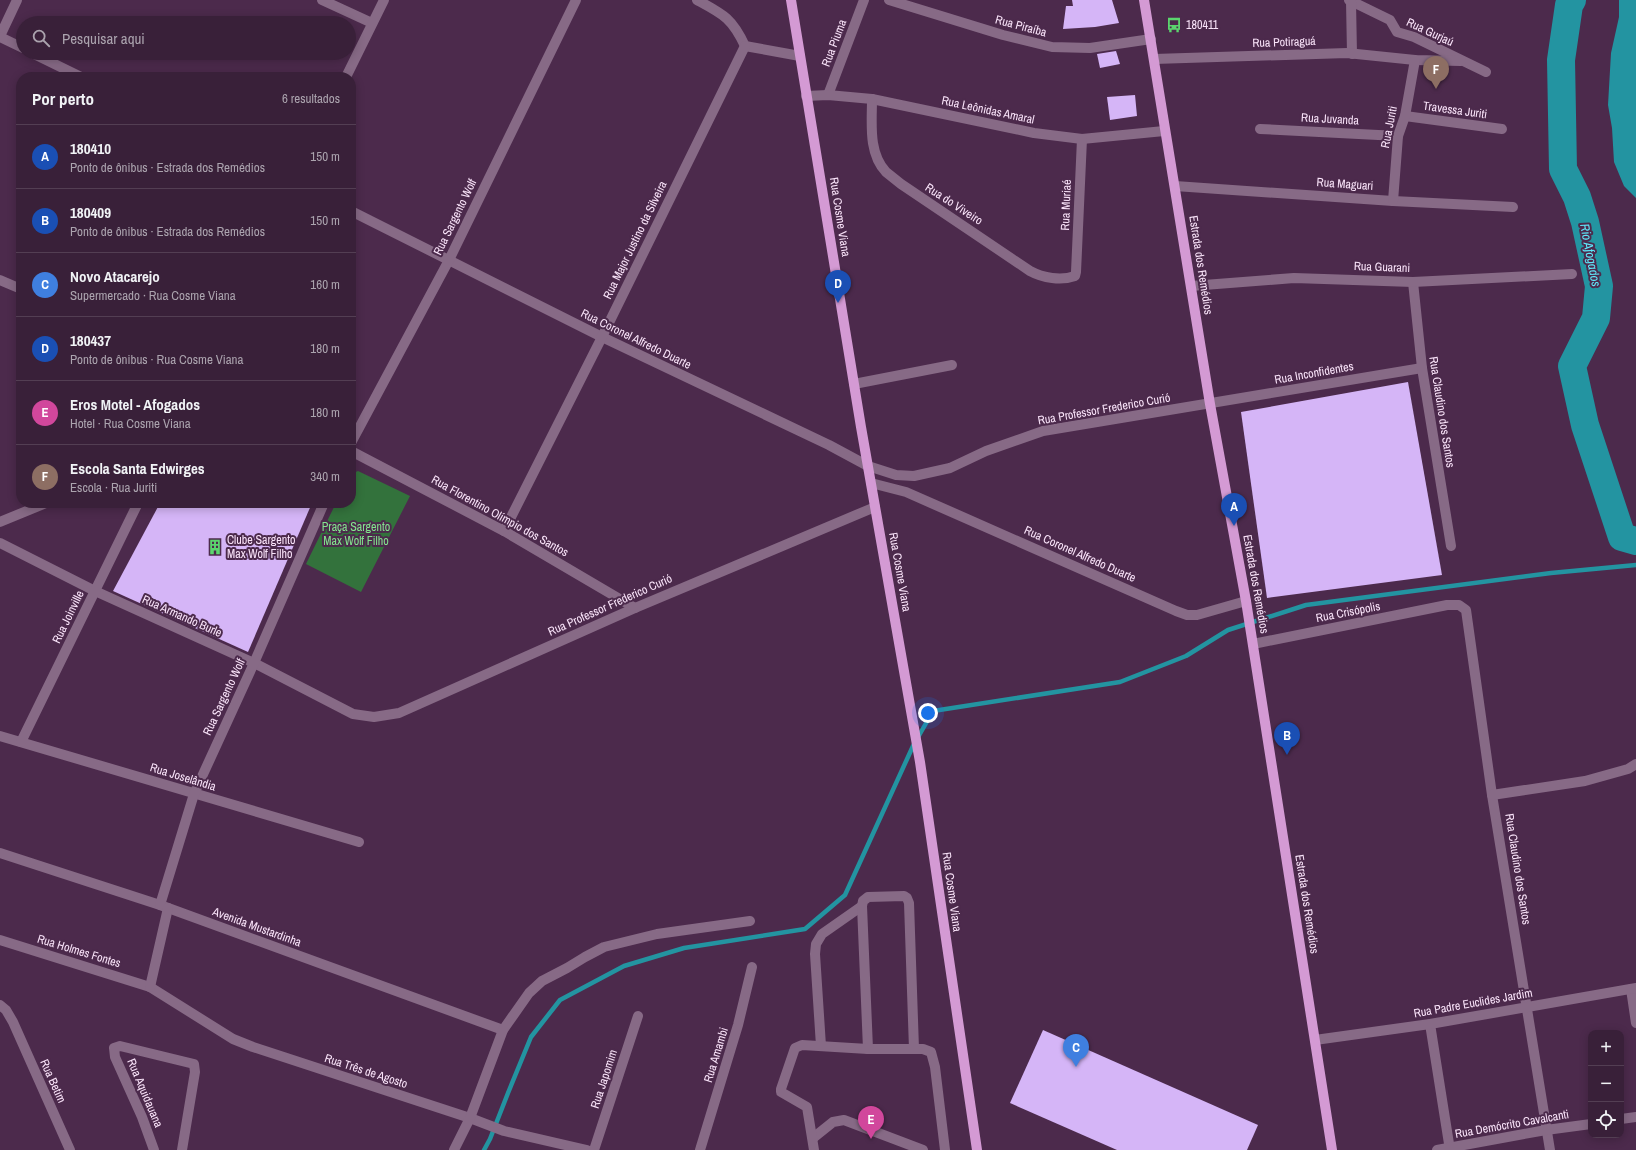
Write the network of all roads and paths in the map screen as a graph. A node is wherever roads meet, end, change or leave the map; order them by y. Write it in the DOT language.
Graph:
graph roads {
  1 [pos="17,0"];
  2 [pos="322,0"];
  3 [pos="384,0"];
  4 [pos="576,0"];
  5 [pos="697,0"];
  6 [pos="791,0"];
  7 [pos="864,0"];
  8 [pos="888,0"];
  9 [pos="1144,0"];
  10 [pos="1350,0"];
  11 [pos="372,23"];
  12 [pos="0,36"];
  13 [pos="1151,39"];
  14 [pos="16,44"];
  15 [pos="746,46"];
  16 [pos="1352,54"];
  17 [pos="356,56"];
  18 [pos="800,56"];
  19 [pos="1154,58"];
  20 [pos="46,60"];
  21 [pos="354,60"];
  22 [pos="1415,60"];
  23 [pos="1461,61"];
  24 [pos="71,72"];
  25 [pos="348,72"];
  26 [pos="1486,72"];
  27 [pos="828,95"];
  28 [pos="806,96"];
  29 [pos="872,99"];
  30 [pos="1405,116"];
  31 [pos="1260,129"];
  32 [pos="1502,130"];
  33 [pos="1164,131"];
  34 [pos="1398,136"];
  35 [pos="1082,139"];
  36 [pos="1174,186"];
  37 [pos="1393,201"];
  38 [pos="1513,207"];
  39 [pos="356,214"];
  40 [pos="448,260"];
  41 [pos="1076,272"];
  42 [pos="1572,274"];
  43 [pos="0,280"];
  44 [pos="1413,282"];
  45 [pos="1191,286"];
  46 [pos="16,287"];
  47 [pos="602,337"];
  48 [pos="952,365"];
  49 [pos="1422,368"];
  50 [pos="854,384"];
  51 [pos="1210,404"];
  52 [pos="356,434"];
  53 [pos="356,453"];
  54 [pos="868,466"];
  55 [pos="914,476"];
  56 [pos="871,483"];
  57 [pos="875,507"];
  58 [pos="34,508"];
  59 [pos="136,508"];
  60 [pos="322,508"];
  61 [pos="0,522"];
  62 [pos="504,531"];
  63 [pos="0,543"];
  64 [pos="1451,546"];
  65 [pos="95,591"];
  66 [pos="1246,601"];
  67 [pos="1448,605"];
  68 [pos="634,608"];
  69 [pos="1253,642"];
  70 [pos="254,663"];
  71 [pos="353,714"];
  72 [pos="0,736"];
  73 [pos="21,742"];
  74 [pos="1636,764"];
  75 [pos="194,794"];
  76 [pos="1492,795"];
  77 [pos="359,842"];
  78 [pos="0,854"];
  79 [pos="862,906"];
  80 [pos="164,907"];
  81 [pos="750,920"];
  82 [pos="0,940"];
  83 [pos="752,967"];
  84 [pos="150,986"];
  85 [pos="1633,988"];
  86 [pos="0,1005"];
  87 [pos="1527,1007"];
  88 [pos="638,1016"];
  89 [pos="1636,1023"];
  90 [pos="1430,1024"];
  91 [pos="503,1030"];
  92 [pos="1315,1040"];
  93 [pos="821,1046"];
  94 [pos="868,1049"];
  95 [pos="914,1049"];
  96 [pos="1636,1117"];
  97 [pos="1624,1119"];
  98 [pos="474,1120"];
  99 [pos="1588,1124"];
  100 [pos="1546,1130"];
  101 [pos="813,1138"];
  102 [pos="1449,1149"];
  103 [pos="70,1150"];
  104 [pos="154,1150"];
  105 [pos="182,1150"];
  106 [pos="454,1150"];
  107 [pos="587,1150"];
  108 [pos="594,1150"];
  109 [pos="700,1150"];
  110 [pos="814,1150"];
  111 [pos="923,1150"];
  112 [pos="945,1150"];
  113 [pos="977,1150"];
  114 [pos="1332,1150"];
  115 [pos="1438,1150"];
  116 [pos="1550,1150"];
  1 -- 12 [label="street"];
  2 -- 11 [label="street"];
  3 -- 11 [label="street"];
  4 -- 40 [label="street, Rua Sargento Wolf"];
  5 -- 15 [label="street"];
  6 -- 18 [label="main road, Rua Cosme Viana"];
  7 -- 27 [label="street, Rua Piuma"];
  8 -- 13 [label="street, Rua Piraíba"];
  9 -- 13 [label="main road, Estrada dos Remédios"];
  10 -- 16 [label="street"];
  10 -- 23 [label="street, Rua Gurjaú"];
  11 -- 17 [label="street"];
  12 -- 14 [label="street"];
  13 -- 19 [label="main road, Estrada dos Remédios"];
  15 -- 18 [label="street"];
  15 -- 47 [label="street, Rua Major Justino da Silveira"];
  16 -- 19 [label="street, Rua Potiraguá"];
  16 -- 22 [label="street, Rua Potiraguá"];
  18 -- 28 [label="main road, Rua Cosme Viana"];
  19 -- 33 [label="main road, Estrada dos Remédios"];
  20 -- 24 [label="street"];
  21 -- 25 [label="street"];
  22 -- 23 [label="street, Rua Gurjaú"];
  22 -- 30 [label="street, Rua Juriti"];
  23 -- 26 [label="street, Rua Gurjaú"];
  27 -- 28 [label="street, Rua Leônidas Amaral"];
  27 -- 29 [label="street, Rua Leônidas Amaral"];
  28 -- 50 [label="main road, Rua Cosme Viana"];
  29 -- 35 [label="street, Rua Leônidas Amaral"];
  29 -- 41 [label="street, Rua do Viveiro"];
  30 -- 32 [label="street, Travessa Juriti"];
  30 -- 34 [label="street, Rua Juriti"];
  31 -- 34 [label="street, Rua Juvanda"];
  33 -- 35 [label="street, Rua Leônidas Amaral"];
  33 -- 36 [label="main road, Estrada dos Remédios"];
  34 -- 37 [label="street, Rua Juriti"];
  35 -- 41 [label="street, Rua Muriaé"];
  36 -- 37 [label="street, Rua Maguari"];
  36 -- 45 [label="main road, Estrada dos Remédios"];
  37 -- 38 [label="street, Rua Maguari"];
  39 -- 40 [label="street, Rua Coronel Alfredo Duarte"];
  40 -- 47 [label="street, Rua Coronel Alfredo Duarte"];
  40 -- 52 [label="street, Rua Sargento Wolf"];
  42 -- 44 [label="street, Rua Guarani"];
  43 -- 46 [label="street"];
  44 -- 45 [label="street, Rua Guarani"];
  44 -- 49 [label="street, Rua Claudino dos Santos"];
  45 -- 51 [label="main road, Estrada dos Remédios"];
  47 -- 54 [label="street, Rua Coronel Alfredo Duarte"];
  47 -- 62 [label="street, Rua Major Justino da Silveira"];
  48 -- 50 [label="street"];
  49 -- 51 [label="street, Rua Inconfidentes"];
  49 -- 64 [label="street, Rua Claudino dos Santos"];
  50 -- 54 [label="main road, Rua Cosme Viana"];
  51 -- 55 [label="street, Rua Professor Frederico Curió"];
  51 -- 66 [label="main road, Estrada dos Remédios"];
  53 -- 62 [label="street, Rua Florentino Olímpio dos Santos"];
  54 -- 55 [label="street, Rua Coronel Alfredo Duarte"];
  54 -- 56 [label="main road, Rua Cosme Viana"];
  56 -- 57 [label="main road, Rua Cosme Viana"];
  56 -- 66 [label="street, Rua Coronel Alfredo Duarte"];
  57 -- 68 [label="street, Rua Professor Frederico Curió"];
  57 -- 113 [label="main road, Rua Cosme Viana"];
  58 -- 61 [label="street"];
  59 -- 65 [label="street, Rua Joinville"];
  60 -- 70 [label="street, Rua Sargento Wolf"];
  62 -- 68 [label="street, Rua Florentino Olímpio dos Santos"];
  63 -- 65 [label="street, Rua Armando Burle"];
  65 -- 70 [label="street, Rua Armando Burle"];
  65 -- 73 [label="street, Rua Joinville"];
  66 -- 69 [label="main road, Estrada dos Remédios"];
  67 -- 69 [label="street, Rua Crisópolis"];
  67 -- 76 [label="street, Rua Claudino dos Santos"];
  68 -- 71 [label="street, Rua Professor Frederico Curió"];
  69 -- 92 [label="main road, Estrada dos Remédios"];
  70 -- 71 [label="street, Rua Armando Burle"];
  70 -- 75 [label="street, Rua Sargento Wolf"];
  72 -- 73 [label="street, Rua Joselândia"];
  73 -- 75 [label="street, Rua Joselândia"];
  74 -- 76 [label="street"];
  75 -- 77 [label="street, Rua Joselândia"];
  75 -- 80 [label="street, Rua Sargento Wolf"];
  76 -- 87 [label="street, Rua Claudino dos Santos"];
  78 -- 80 [label="street, Avenida Mustardinha"];
  79 -- 93 [label="street"];
  79 -- 94 [label="street"];
  79 -- 95 [label="street"];
  80 -- 84 [label="street, Rua Sargento Wolf"];
  80 -- 91 [label="street, Avenida Mustardinha"];
  81 -- 91 [label="street"];
  82 -- 84 [label="street, Rua Holmes Fontes"];
  83 -- 109 [label="street, Rua Amambi"];
  84 -- 98 [label="street, Rua Três de Agosto"];
  85 -- 87 [label="street, Rua Padre Euclides Jardim"];
  85 -- 89 [label="street"];
  86 -- 103 [label="street, Rua Betim"];
  87 -- 90 [label="street, Rua Padre Euclides Jardim"];
  87 -- 100 [label="street, Rua Claudino dos Santos"];
  88 -- 108 [label="street, Rua Japomim"];
  90 -- 92 [label="street, Rua Padre Euclides Jardim"];
  90 -- 102 [label="street"];
  91 -- 98 [label="street"];
  92 -- 114 [label="main road, Estrada dos Remédios"];
  93 -- 94 [label="street"];
  93 -- 101 [label="street"];
  94 -- 95 [label="street"];
  95 -- 112 [label="street"];
  96 -- 97 [label="street"];
  98 -- 106 [label="street"];
  98 -- 107 [label="street, Rua Três de Agosto"];
  99 -- 100 [label="street, Rua Demócrito Cavalcanti"];
  100 -- 102 [label="street, Rua Demócrito Cavalcanti"];
  100 -- 116 [label="street, Rua Claudino dos Santos"];
  101 -- 110 [label="street"];
  101 -- 111 [label="street"];
  102 -- 115 [label="street, Rua Demócrito Cavalcanti"];
  104 -- 105 [label="street, Rua Aquidauana"];
}
